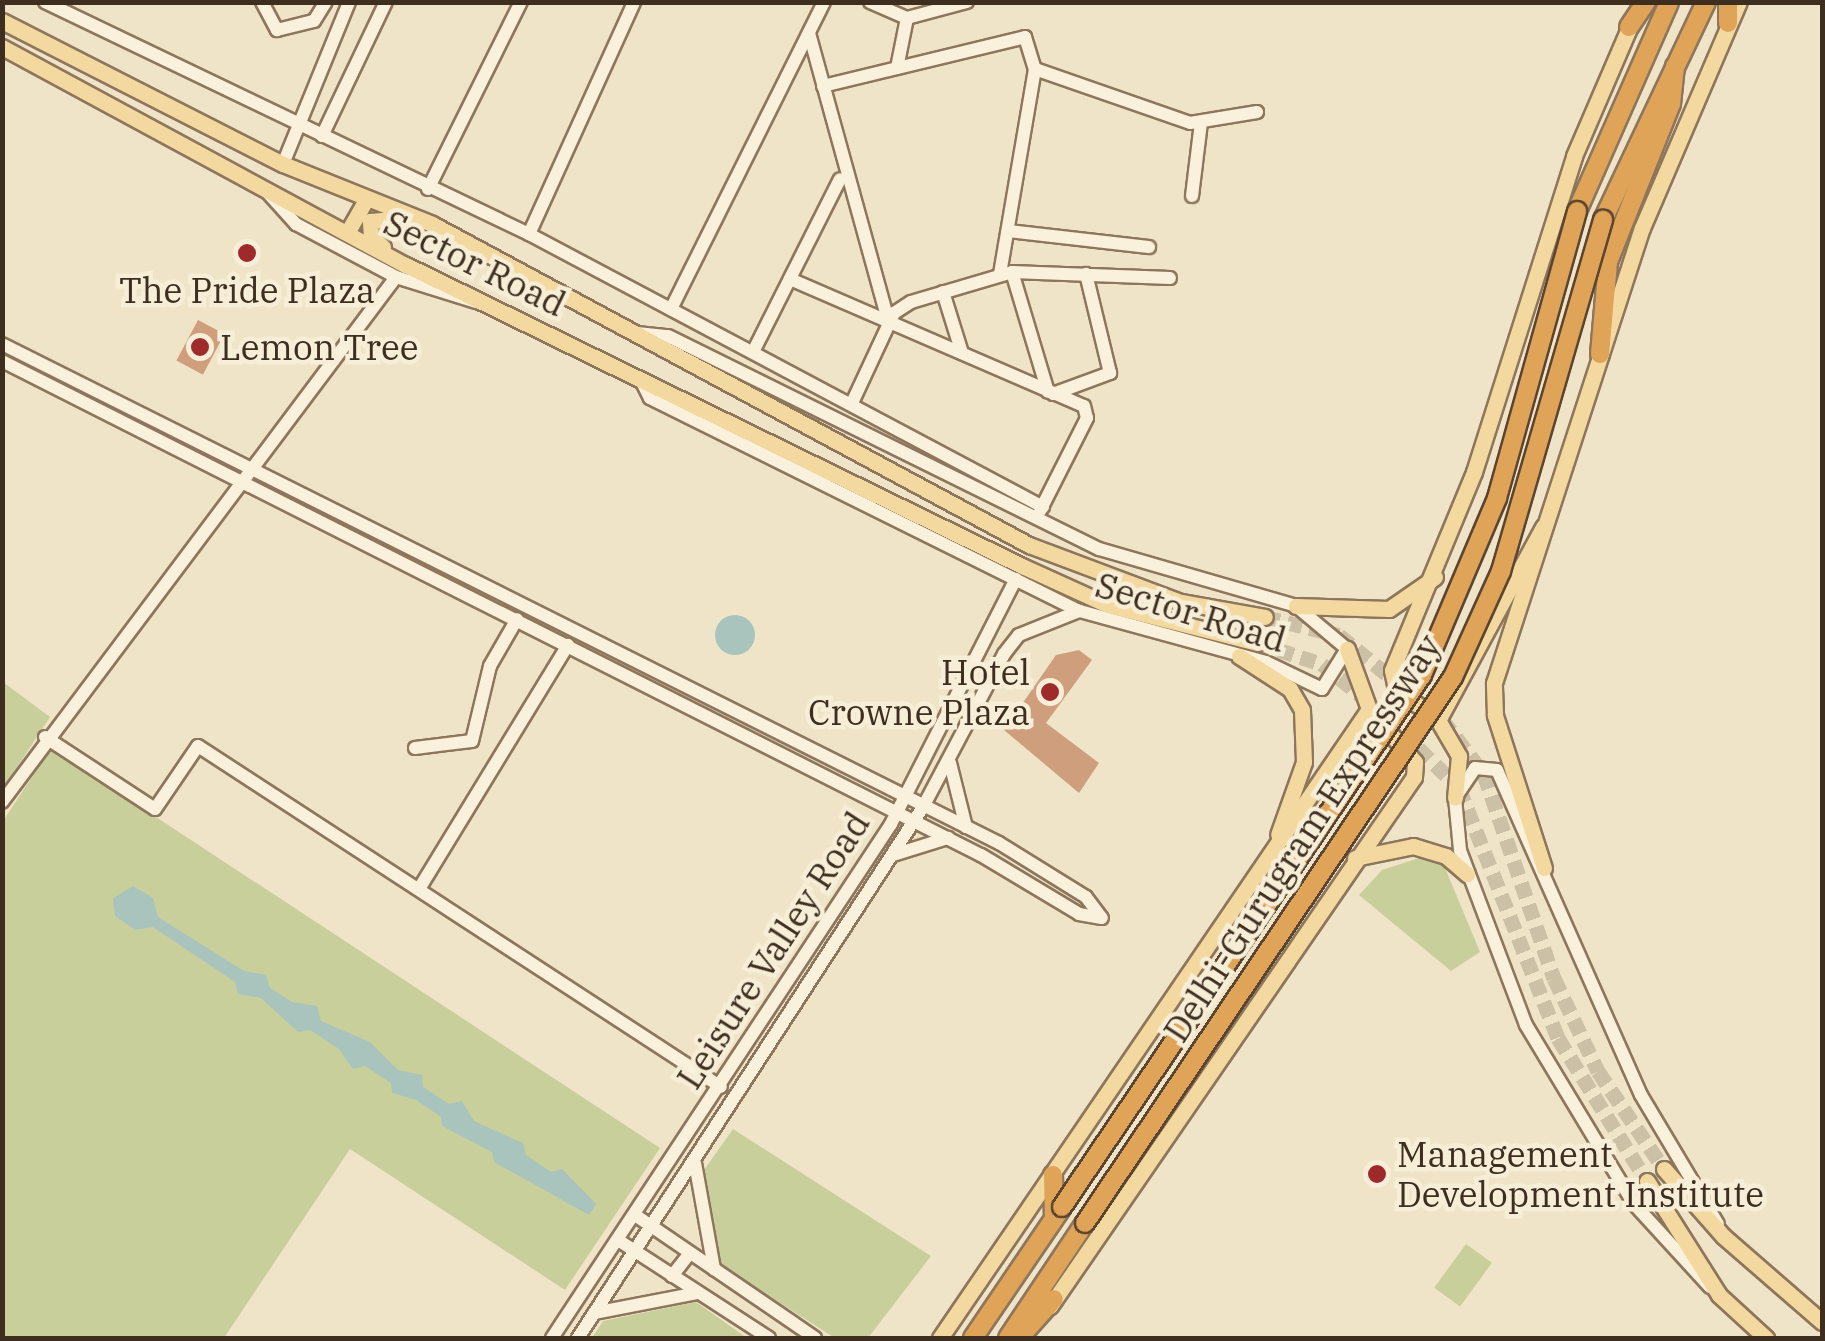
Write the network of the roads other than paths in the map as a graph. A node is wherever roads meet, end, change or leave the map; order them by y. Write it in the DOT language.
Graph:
graph roads {
  1 [pos="45,2"];
  2 [pos="259,2"];
  3 [pos="349,2"];
  4 [pos="386,2"];
  5 [pos="521,2"];
  6 [pos="634,2"];
  7 [pos="824,2"];
  8 [pos="870,2"];
  9 [pos="967,2"];
  10 [pos="1643,2"];
  11 [pos="1669,2"];
  12 [pos="1706,2"];
  13 [pos="1728,2"];
  14 [pos="1739,2"];
  15 [pos="324,7"];
  16 [pos="259,18"];
  17 [pos="907,18"];
  18 [pos="342,20"];
  19 [pos="2,22"];
  20 [pos="1728,24"];
  21 [pos="1630,28"];
  22 [pos="809,34"];
  23 [pos="2,46"];
  24 [pos="1676,66"];
  25 [pos="897,68"];
  26 [pos="1035,68"];
  27 [pos="112,77"];
  28 [pos="823,86"];
  29 [pos="132,87"];
  30 [pos="102,100"];
  31 [pos="118,109"];
  32 [pos="1258,112"];
  33 [pos="296,124"];
  34 [pos="1201,124"];
  35 [pos="322,136"];
  36 [pos="283,164"];
  37 [pos="840,179"];
  38 [pos="264,188"];
  39 [pos="428,188"];
  40 [pos="1192,196"];
  41 [pos="367,198"];
  42 [pos="432,224"];
  43 [pos="1008,231"];
  44 [pos="347,233"];
  45 [pos="530,234"];
  46 [pos="1149,247"];
  47 [pos="401,272"];
  48 [pos="1006,273"];
  49 [pos="1086,274"];
  50 [pos="1170,278"];
  51 [pos="790,279"];
  52 [pos="943,292"];
  53 [pos="671,309"];
  54 [pos="889,324"];
  55 [pos="625,332"];
  56 [pos="2,344"];
  57 [pos="754,350"];
  58 [pos="962,353"];
  59 [pos="1600,354"];
  60 [pos="2,361"];
  61 [pos="638,373"];
  62 [pos="1050,393"];
  63 [pos="852,403"];
  64 [pos="246,474"];
  65 [pos="1040,512"];
  66 [pos="1543,527"];
  67 [pos="1435,577"];
  68 [pos="1016,579"];
  69 [pos="1296,606"];
  70 [pos="1079,611"];
  71 [pos="1265,617"];
  72 [pos="516,619"];
  73 [pos="1257,643"];
  74 [pos="568,646"];
  75 [pos="1347,649"];
  76 [pos="1239,656"];
  77 [pos="1368,709"];
  78 [pos="1438,720"];
  79 [pos="46,736"];
  80 [pos="415,748"];
  81 [pos="950,763"];
  82 [pos="907,796"];
  83 [pos="1455,798"];
  84 [pos="2,802"];
  85 [pos="923,806"];
  86 [pos="898,813"];
  87 [pos="914,821"];
  88 [pos="966,827"];
  89 [pos="948,838"];
  90 [pos="892,856"];
  91 [pos="1355,858"];
  92 [pos="1268,862"];
  93 [pos="1544,868"];
  94 [pos="1466,874"];
  95 [pos="419,889"];
  96 [pos="721,1087"];
  97 [pos="695,1163"];
  98 [pos="1664,1169"];
  99 [pos="1052,1176"];
  100 [pos="1647,1181"];
  101 [pos="1058,1213"];
  102 [pos="635,1216"];
  103 [pos="652,1228"];
  104 [pos="1723,1236"];
  105 [pos="618,1240"];
  106 [pos="1036,1246"];
  107 [pos="1003,1247"];
  108 [pos="636,1252"];
  109 [pos="690,1253"];
  110 [pos="714,1269"];
  111 [pos="672,1276"];
  112 [pos="698,1293"];
  113 [pos="1719,1295"];
  114 [pos="1054,1300"];
  115 [pos="594,1314"];
  116 [pos="1822,1322"];
  117 [pos="552,1338"];
  118 [pos="578,1338"];
  119 [pos="769,1338"];
  120 [pos="815,1338"];
  121 [pos="940,1338"];
  122 [pos="973,1338"];
  123 [pos="1008,1338"];
  124 [pos="1019,1338"];
  125 [pos="1028,1338"];
  126 [pos="1766,1338"];
  1 -- 33 [label="street"];
  2 -- 15 [label="street"];
  2 -- 16 [label="street"];
  3 -- 18 [label="street"];
  4 -- 35 [label="street"];
  5 -- 39 [label="street"];
  6 -- 45 [label="street"];
  7 -- 22 [label="street"];
  8 -- 17 [label="street"];
  9 -- 17 [label="street"];
  10 -- 21 [label="highway"];
  11 -- 101 [label="highway, Delhi-Gurugram Expressway, bridge"];
  12 -- 24 [label="highway, Delhi-Gurugram Expressway"];
  13 -- 20 [label="highway"];
  14 -- 20 [label="main road"];
  15 -- 18 [label="street"];
  17 -- 25 [label="street"];
  18 -- 33 [label="street"];
  19 -- 27 [label="main road, Sector Road"];
  20 -- 59 [label="main road"];
  21 -- 67 [label="main road"];
  22 -- 28 [label="street"];
  22 -- 53 [label="street"];
  23 -- 30 [label="main road, Sector Road"];
  24 -- 59 [label="highway"];
  24 -- 123 [label="highway, Delhi-Gurugram Expressway, bridge"];
  25 -- 26 [label="street"];
  25 -- 28 [label="street"];
  26 -- 34 [label="street"];
  26 -- 43 [label="street"];
  27 -- 29 [label="main road, Sector Road"];
  27 -- 30 [label="main road"];
  28 -- 54 [label="street"];
  29 -- 31 [label="main road"];
  29 -- 36 [label="main road, Sector Road"];
  30 -- 31 [label="main road, Sector Road"];
  31 -- 38 [label="main road, Sector Road"];
  32 -- 34 [label="street"];
  33 -- 35 [label="street"];
  33 -- 36 [label="street"];
  34 -- 40 [label="street"];
  35 -- 39 [label="street"];
  36 -- 41 [label="main road, Sector Road"];
  37 -- 51 [label="street"];
  38 -- 44 [label="main road, Sector Road"];
  38 -- 47 [label="street"];
  39 -- 45 [label="street"];
  41 -- 42 [label="main road, Sector Road"];
  41 -- 44 [label="main road"];
  42 -- 47 [label="main road"];
  42 -- 55 [label="main road, Sector Road"];
  43 -- 46 [label="street"];
  43 -- 48 [label="street"];
  44 -- 47 [label="main road, Sector Road"];
  45 -- 53 [label="street"];
  47 -- 61 [label="main road, Sector Road"];
  47 -- 64 [label="street"];
  48 -- 49 [label="street"];
  48 -- 52 [label="street"];
  48 -- 62 [label="street"];
  49 -- 50 [label="street"];
  49 -- 62 [label="street"];
  51 -- 54 [label="street"];
  51 -- 57 [label="street"];
  52 -- 54 [label="street"];
  52 -- 58 [label="street"];
  53 -- 57 [label="street"];
  54 -- 58 [label="street"];
  54 -- 63 [label="street"];
  55 -- 65 [label="street, Sector Road"];
  55 -- 71 [label="main road"];
  56 -- 64 [label="street"];
  57 -- 63 [label="street"];
  58 -- 62 [label="street"];
  59 -- 66 [label="main road"];
  60 -- 64 [label="street"];
  61 -- 68 [label="street, Sector Road"];
  61 -- 73 [label="main road"];
  62 -- 65 [label="street"];
  63 -- 65 [label="street"];
  64 -- 72 [label="street"];
  64 -- 79 [label="street"];
  64 -- 82 [label="street"];
  65 -- 69 [label="street, Sector Road"];
  66 -- 78 [label="main road"];
  66 -- 93 [label="main road"];
  67 -- 69 [label="main road"];
  67 -- 78 [label="main road"];
  68 -- 70 [label="street, Sector Road"];
  68 -- 82 [label="street, Leisure Valley Road"];
  69 -- 75 [label="street, Sector Road"];
  70 -- 76 [label="street, Sector Road"];
  70 -- 81 [label="street, Leisure Valley Road"];
  72 -- 74 [label="street"];
  72 -- 80 [label="street"];
  74 -- 86 [label="street"];
  74 -- 95 [label="street"];
  75 -- 76 [label="street, Sector Road"];
  75 -- 77 [label="main road"];
  76 -- 92 [label="main road"];
  77 -- 91 [label="main road"];
  77 -- 92 [label="main road"];
  78 -- 83 [label="main road"];
  79 -- 84 [label="street"];
  79 -- 95 [label="street"];
  81 -- 85 [label="street, Leisure Valley Road"];
  81 -- 88 [label="street"];
  82 -- 85 [label="street"];
  82 -- 86 [label="street, Leisure Valley Road"];
  83 -- 93 [label="street"];
  83 -- 94 [label="street"];
  85 -- 87 [label="street, Leisure Valley Road"];
  85 -- 88 [label="street"];
  86 -- 87 [label="street"];
  86 -- 96 [label="street, Leisure Valley Road"];
  87 -- 89 [label="street"];
  87 -- 90 [label="street, Leisure Valley Road"];
  88 -- 89 [label="street"];
  89 -- 90 [label="street"];
  90 -- 97 [label="street, Leisure Valley Road"];
  91 -- 94 [label="main road"];
  91 -- 114 [label="main road"];
  92 -- 99 [label="main road"];
  93 -- 104 [label="street"];
  94 -- 113 [label="street"];
  95 -- 96 [label="street"];
  96 -- 102 [label="street, Leisure Valley Road"];
  97 -- 103 [label="street, Leisure Valley Road"];
  97 -- 110 [label="street"];
  98 -- 104 [label="main road"];
  99 -- 101 [label="highway"];
  99 -- 107 [label="main road"];
  100 -- 113 [label="main road"];
  101 -- 106 [label="highway, Delhi-Gurugram Expressway"];
  102 -- 103 [label="street"];
  102 -- 105 [label="street, Leisure Valley Road"];
  103 -- 108 [label="street, Leisure Valley Road"];
  103 -- 109 [label="street"];
  104 -- 116 [label="main road"];
  105 -- 108 [label="street"];
  105 -- 117 [label="street, Leisure Valley Road"];
  106 -- 107 [label="main road"];
  106 -- 122 [label="highway, Delhi-Gurugram Expressway"];
  107 -- 121 [label="main road"];
  108 -- 111 [label="street"];
  108 -- 115 [label="street, Leisure Valley Road"];
  109 -- 110 [label="street"];
  109 -- 111 [label="street"];
  110 -- 120 [label="street"];
  111 -- 112 [label="street"];
  112 -- 115 [label="street"];
  112 -- 119 [label="street"];
  113 -- 126 [label="main road"];
  114 -- 124 [label="highway"];
  114 -- 125 [label="main road"];
  115 -- 118 [label="street, Leisure Valley Road"];
}
